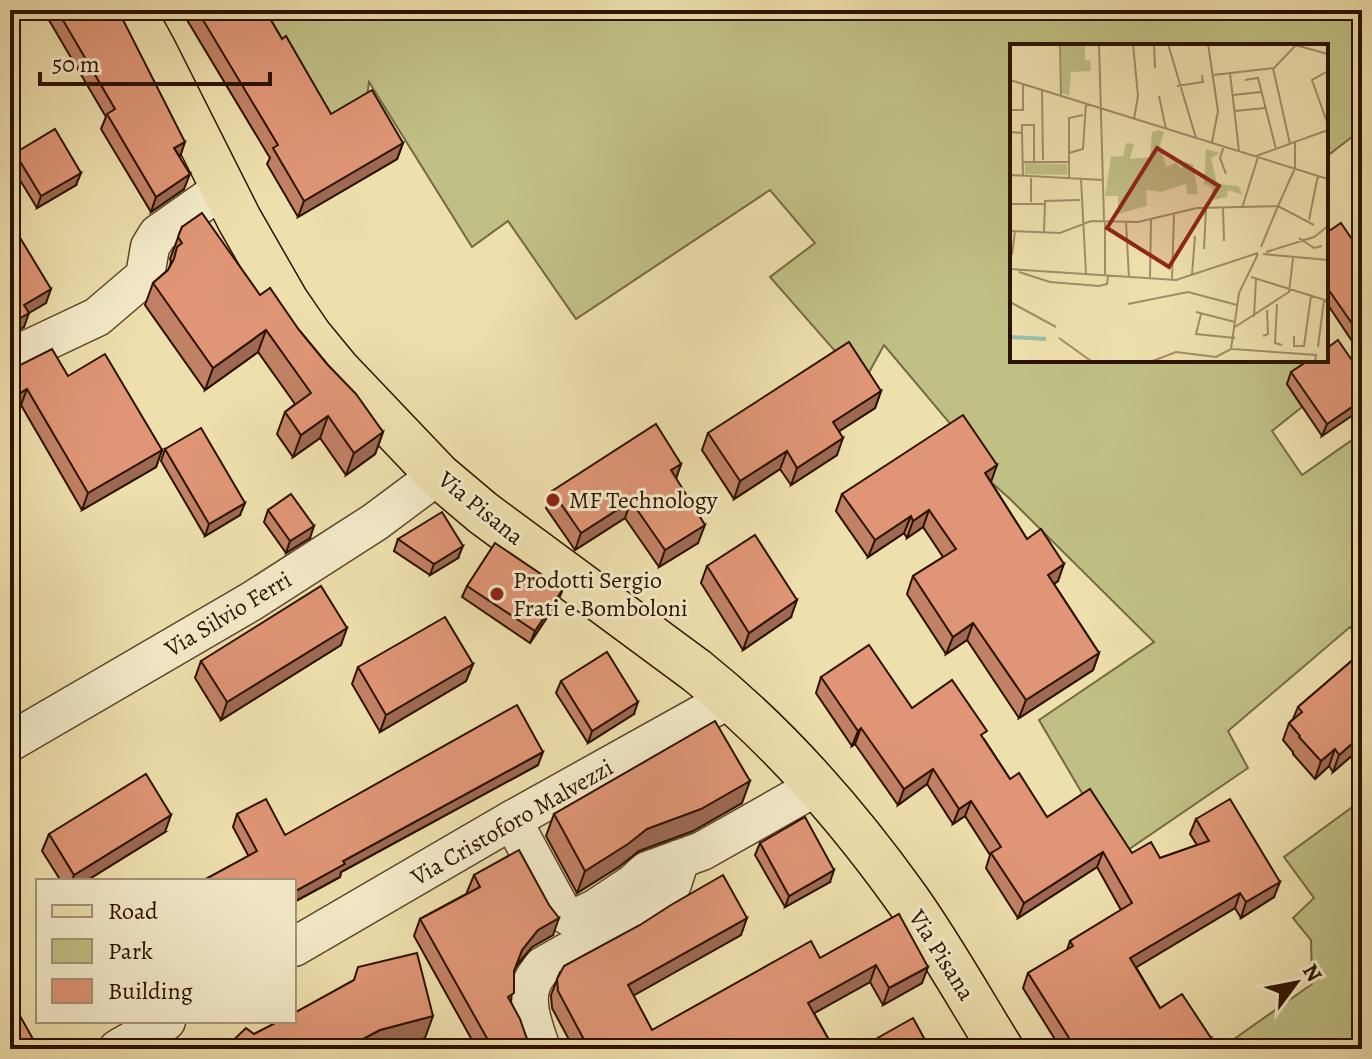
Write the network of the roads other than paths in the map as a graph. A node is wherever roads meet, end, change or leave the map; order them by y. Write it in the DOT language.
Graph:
graph roads {
  1 [pos="132,10"];
  2 [pos="222,189"];
  3 [pos="10,360"];
  4 [pos="438,475"];
  5 [pos="731,698"];
  6 [pos="10,742"];
  7 [pos="817,786"];
  8 [pos="512,820"];
  9 [pos="680,859"];
  10 [pos="296,946"];
  11 [pos="163,1023"];
  12 [pos="118,1049"];
  13 [pos="541,1049"];
  14 [pos="1001,1049"];
  1 -- 2 [label="main road, Via Pisana"];
  2 -- 3 [label="street"];
  2 -- 4 [label="main road, Via Pisana"];
  4 -- 5 [label="main road, Via Pisana"];
  4 -- 6 [label="street, Via Silvio Ferri"];
  5 -- 7 [label="main road, Via Pisana"];
  5 -- 8 [label="street, Via Cristoforo Malvezzi"];
  7 -- 9 [label="street"];
  7 -- 14 [label="main road, Via Pisana"];
  8 -- 9 [label="street"];
  8 -- 10 [label="street, Via Cristoforo Malvezzi"];
  9 -- 13 [label="street"];
  11 -- 12 [label="street"];
}
